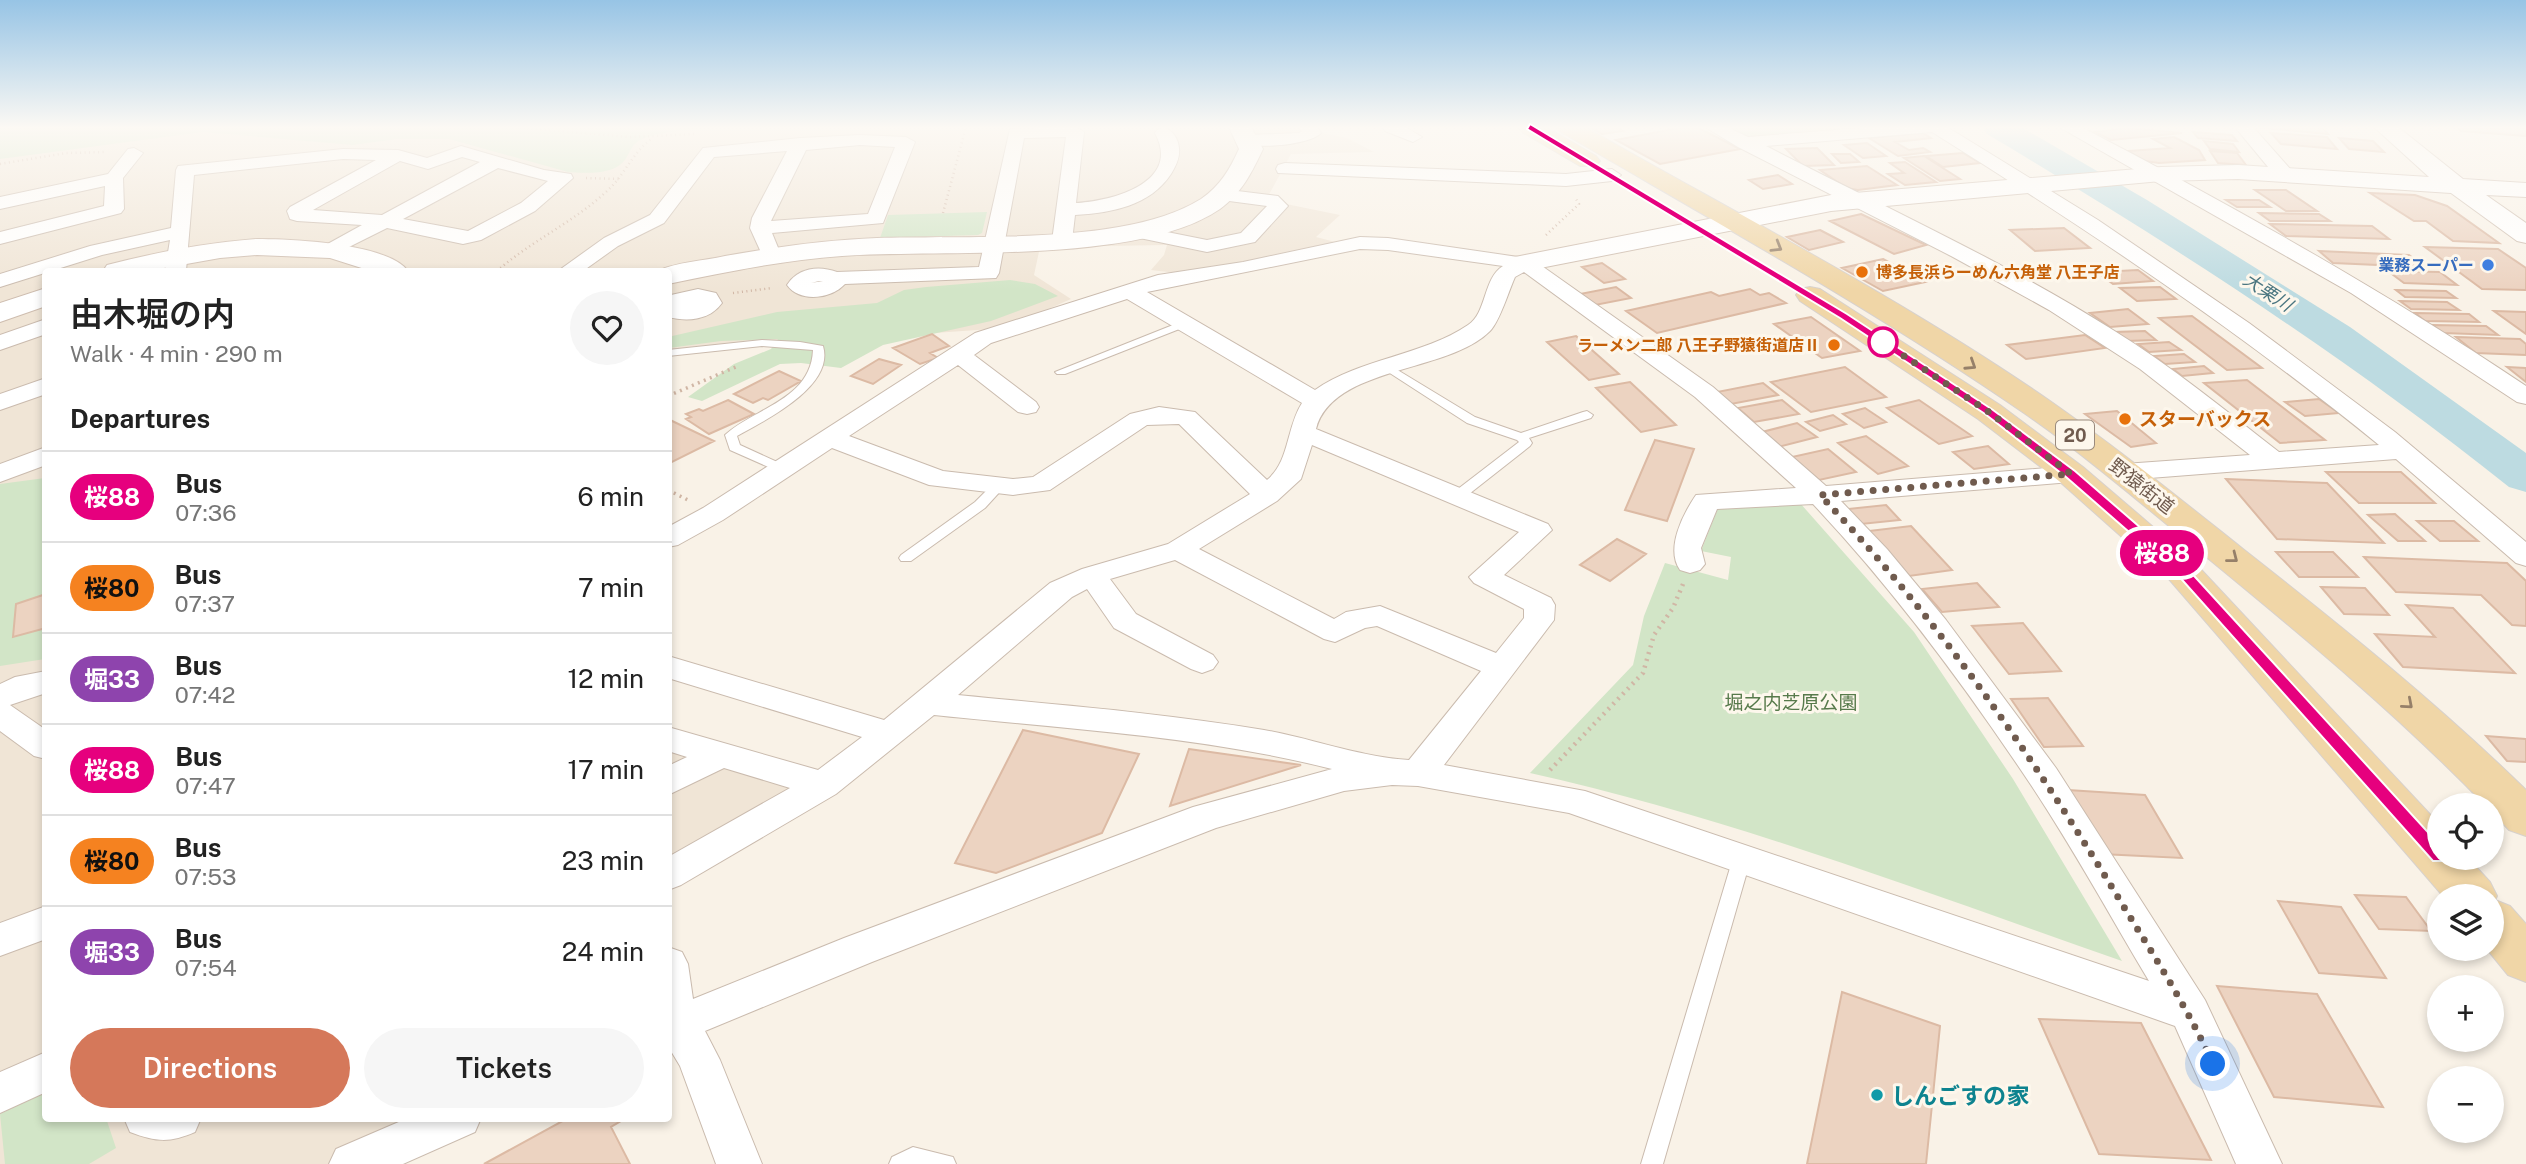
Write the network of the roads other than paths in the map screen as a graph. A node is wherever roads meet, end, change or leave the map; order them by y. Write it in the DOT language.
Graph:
graph roads {
  1 [pos="98,181"];
  2 [pos="114,181"];
  3 [pos="184,181"];
  4 [pos="351,181"];
  5 [pos="459,181"];
  6 [pos="560,181"];
  7 [pos="686,181"];
  8 [pos="781,181"];
  9 [pos="891,181"];
  10 [pos="1006,181"];
  11 [pos="1070,181"];
  12 [pos="1157,181"];
  13 [pos="1231,181"];
  14 [pos="1623,181"];
  15 [pos="1650,181"];
  16 [pos="1820,181"];
  17 [pos="2035,181"];
  18 [pos="2074,181"];
  19 [pos="2174,181"];
  20 [pos="2383,181"];
  21 [pos="2450,181"];
  22 [pos="2487,181"];
  23 [pos="2040,184"];
  24 [pos="2456,186"];
  25 [pos="2496,188"];
  26 [pos="2526,190"];
  27 [pos="1221,195"];
  28 [pos="1857,200"];
  29 [pos="0,202"];
  30 [pos="1067,209"];
  31 [pos="2526,209"];
  32 [pos="384,221"];
  33 [pos="1716,225"];
  34 [pos="760,228"];
  35 [pos="1137,232"];
  36 [pos="2526,235"];
  37 [pos="0,238"];
  38 [pos="1062,241"];
  39 [pos="994,243"];
  40 [pos="331,250"];
  41 [pos="178,253"];
  42 [pos="771,256"];
  43 [pos="1519,262"];
  44 [pos="127,268"];
  45 [pos="388,268"];
  46 [pos="573,268"];
  47 [pos="672,275"];
  48 [pos="0,281"];
  49 [pos="800,288"];
  50 [pos="1129,291"];
  51 [pos="42,297"];
  52 [pos="708,298"];
  53 [pos="672,309"];
  54 [pos="0,313"];
  55 [pos="1183,324"];
  56 [pos="42,327"];
  57 [pos="0,343"];
  58 [pos="672,352"];
  59 [pos="958,354"];
  60 [pos="1068,358"];
  61 [pos="1078,366"];
  62 [pos="1386,366"];
  63 [pos="1061,372"];
  64 [pos="42,387"];
  65 [pos="2526,397"];
  66 [pos="1316,401"];
  67 [pos="0,403"];
  68 [pos="1027,407"];
  69 [pos="1587,415"];
  70 [pos="1302,432"];
  71 [pos="1521,437"];
  72 [pos="830,438"];
  73 [pos="2402,451"];
  74 [pos="42,457"];
  75 [pos="2274,461"];
  76 [pos="782,469"];
  77 [pos="2124,472"];
  78 [pos="0,474"];
  79 [pos="2071,474"];
  80 [pos="1000,485"];
  81 [pos="1267,495"];
  82 [pos="1459,495"];
  83 [pos="1820,495"];
  84 [pos="672,537"];
  85 [pos="1178,550"];
  86 [pos="2526,557"];
  87 [pos="906,558"];
  88 [pos="1690,564"];
  89 [pos="1092,575"];
  90 [pos="1202,662"];
  91 [pos="1501,667"];
  92 [pos="672,668"];
  93 [pos="42,682"];
  94 [pos="0,697"];
  95 [pos="927,704"];
  96 [pos="0,714"];
  97 [pos="889,733"];
  98 [pos="42,744"];
  99 [pos="675,745"];
  100 [pos="722,754"];
  101 [pos="1405,772"];
  102 [pos="672,780"];
  103 [pos="824,785"];
  104 [pos="2526,818"];
  105 [pos="2427,843"];
  106 [pos="1742,858"];
  107 [pos="2451,870"];
  108 [pos="672,873"];
  109 [pos="2462,884"];
  110 [pos="42,924"];
  111 [pos="2504,934"];
  112 [pos="0,940"];
  113 [pos="2526,960"];
  114 [pos="672,996"];
  115 [pos="2190,1013"];
  116 [pos="674,1026"];
  117 [pos="42,1074"];
  118 [pos="0,1093"];
  119 [pos="450,1122"];
  120 [pos="352,1164"];
  121 [pos="739,1164"];
  122 [pos="900,1164"];
  123 [pos="945,1164"];
  124 [pos="1652,1164"];
  125 [pos="2259,1164"];
  1 -- 29 [label="street"];
  2 -- 37 [label="street"];
  3 -- 41 [label="street"];
  4 -- 32 [label="street"];
  5 -- 32 [label="street"];
  6 -- 32 [label="street"];
  7 -- 46 [label="street"];
  8 -- 34 [label="street"];
  9 -- 34 [label="street"];
  10 -- 39 [label="street"];
  11 -- 30 [label="street"];
  12 -- 30 [label="street"];
  13 -- 27 [label="street"];
  14 -- 33 [label="main road, 野猿街道 / 20"];
  15 -- 33 [label="main road, 野猿街道 / 20"];
  16 -- 28 [label="street"];
  17 -- 23 [label="street"];
  18 -- 23 [label="street"];
  19 -- 65 [label="street"];
  20 -- 24 [label="street"];
  21 -- 24 [label="street"];
  22 -- 25 [label="street"];
  23 -- 28 [label="street"];
  23 -- 73 [label="street"];
  24 -- 25 [label="street"];
  24 -- 36 [label="street"];
  25 -- 26 [label="street"];
  25 -- 31 [label="street"];
  27 -- 35 [label="street"];
  27 -- 35 [label="street"];
  28 -- 33 [label="street"];
  28 -- 75 [label="street"];
  30 -- 38 [label="street"];
  32 -- 40 [label="street"];
  33 -- 43 [label="street"];
  33 -- 77 [label="main road, 野猿街道 / 20, one-way"];
  33 -- 79 [label="main road, 野猿街道 / 20"];
  34 -- 42 [label="street"];
  35 -- 38 [label="street"];
  38 -- 39 [label="street"];
  39 -- 42 [label="street"];
  39 -- 49 [label="street"];
  40 -- 41 [label="street"];
  40 -- 45 [label="street"];
  41 -- 44 [label="street"];
  41 -- 48 [label="street"];
  42 -- 47 [label="street"];
  43 -- 50 [label="street"];
  43 -- 62 [label="street"];
  43 -- 83 [label="street"];
  50 -- 55 [label="street"];
  50 -- 59 [label="street"];
  51 -- 54 [label="street"];
  52 -- 53 [label="street"];
  55 -- 61 [label="lane"];
  55 -- 66 [label="street"];
  56 -- 57 [label="street"];
  58 -- 76 [label="lane"];
  59 -- 68 [label="street"];
  59 -- 72 [label="street"];
  60 -- 61 [label="lane"];
  61 -- 63 [label="lane"];
  62 -- 66 [label="street"];
  62 -- 71 [label="lane"];
  64 -- 67 [label="street"];
  66 -- 70 [label="street"];
  69 -- 71 [label="lane"];
  70 -- 81 [label="street"];
  70 -- 82 [label="street"];
  71 -- 82 [label="lane"];
  72 -- 76 [label="street"];
  72 -- 80 [label="street"];
  73 -- 75 [label="street"];
  73 -- 86 [label="street"];
  74 -- 78 [label="street"];
  75 -- 77 [label="street"];
  76 -- 84 [label="street"];
  77 -- 104 [label="main road, 野猿街道 / 20, one-way"];
  79 -- 83 [label="street"];
  79 -- 105 [label="main road, 野猿街道 / 20"];
  80 -- 81 [label="street"];
  80 -- 87 [label="lane"];
  81 -- 85 [label="street"];
  82 -- 91 [label="street"];
  83 -- 88 [label="street"];
  83 -- 115 [label="street"];
  85 -- 89 [label="street"];
  85 -- 91 [label="street"];
  89 -- 90 [label="street"];
  89 -- 95 [label="street"];
  91 -- 101 [label="street"];
  92 -- 97 [label="street"];
  93 -- 94 [label="street"];
  95 -- 97 [label="street"];
  95 -- 101 [label="street"];
  96 -- 98 [label="street"];
  97 -- 103 [label="street"];
  99 -- 100 [label="street"];
  100 -- 102 [label="street"];
  100 -- 103 [label="street"];
  101 -- 106 [label="street"];
  101 -- 116 [label="street"];
  103 -- 108 [label="street"];
  106 -- 115 [label="street"];
  106 -- 124 [label="lane"];
  107 -- 109 [label="main road, 野猿街道 / 20"];
  110 -- 112 [label="street"];
  111 -- 113 [label="main road"];
  114 -- 116 [label="street"];
  115 -- 125 [label="street"];
  116 -- 121 [label="street"];
  117 -- 118 [label="street"];
  119 -- 120 [label="street"];
  122 -- 123 [label="lane"];
}
